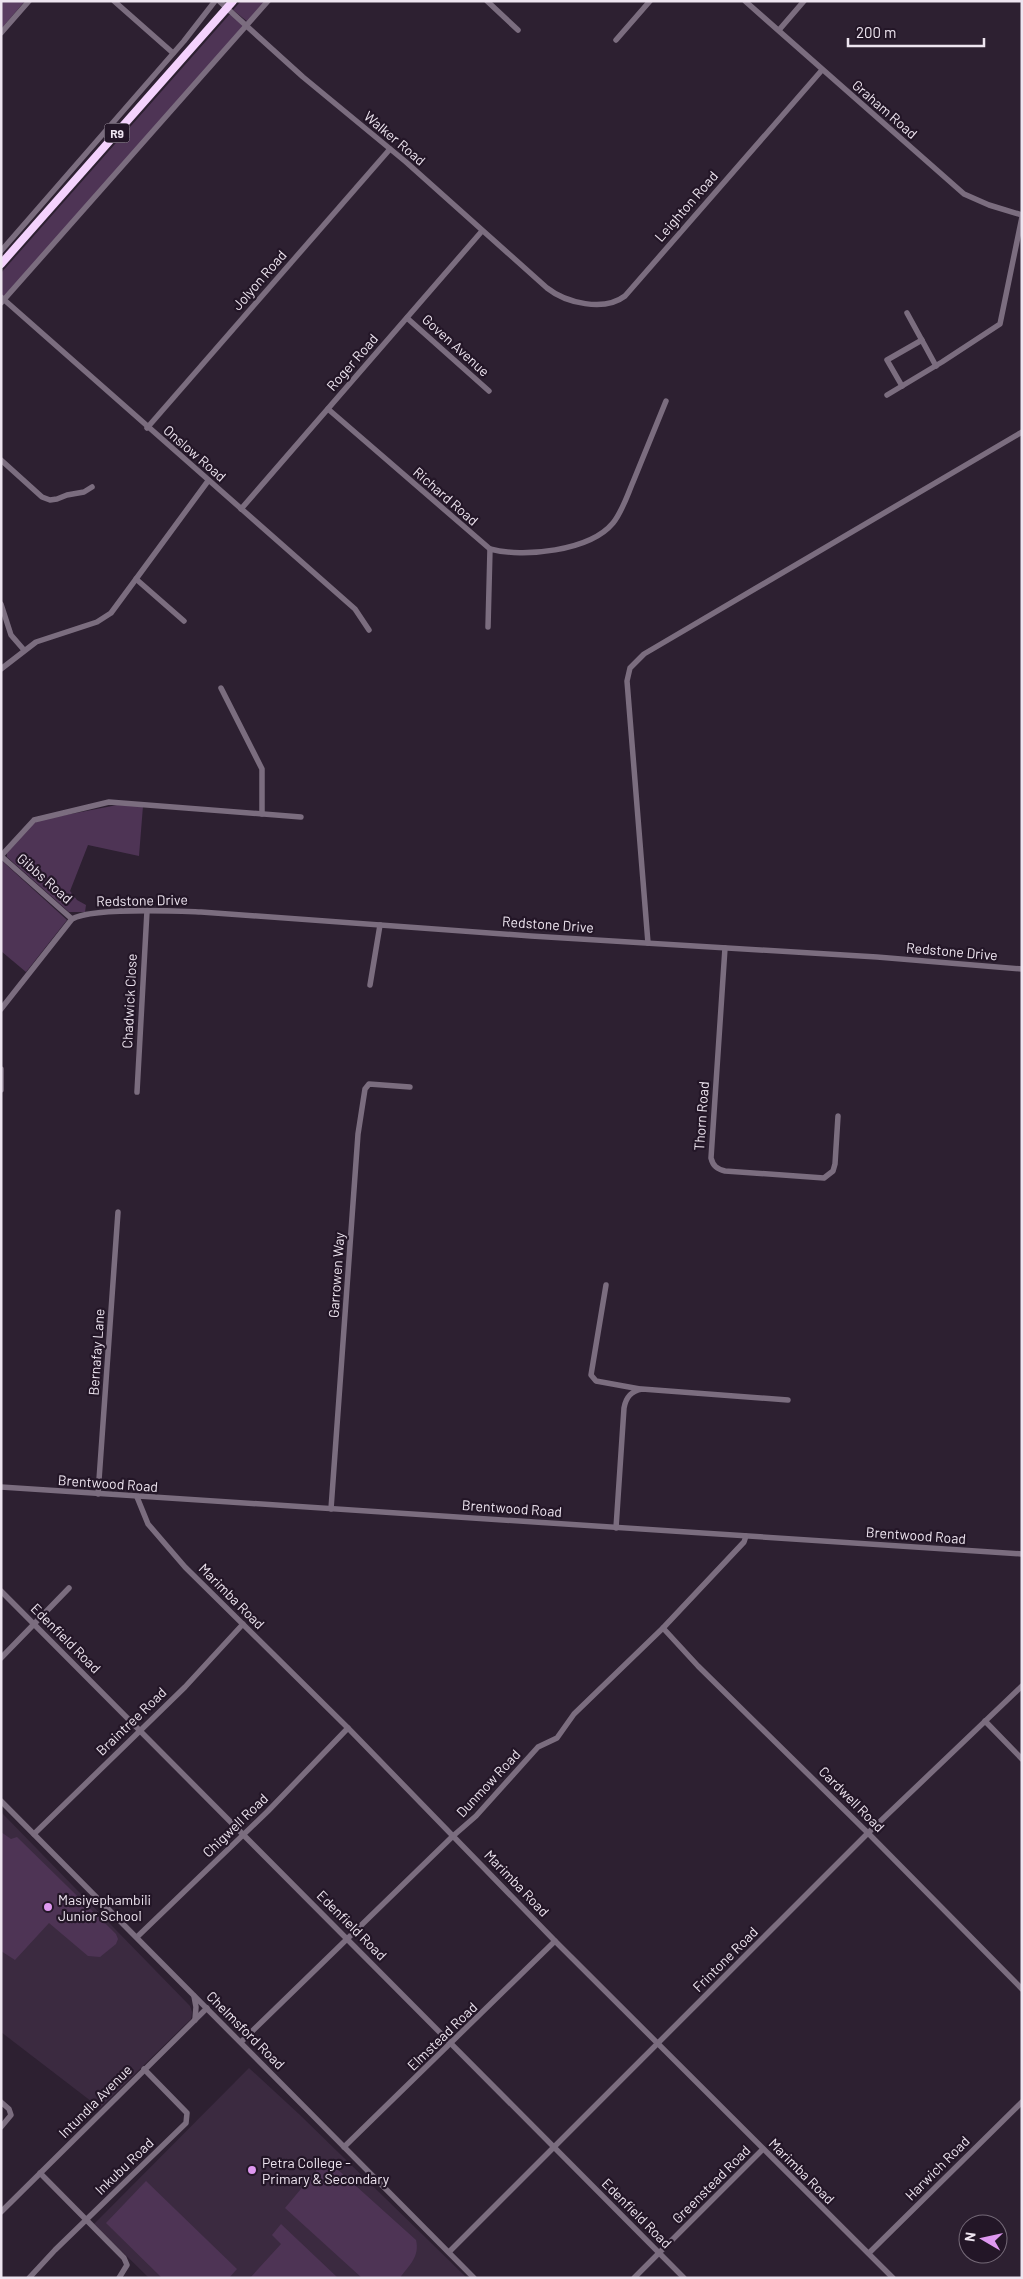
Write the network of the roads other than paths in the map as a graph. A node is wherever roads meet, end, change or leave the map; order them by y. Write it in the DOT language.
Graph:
graph roads {
  1 [pos="29,1"];
  2 [pos="114,1"];
  3 [pos="215,1"];
  4 [pos="219,1"];
  5 [pos="233,1"];
  6 [pos="268,1"];
  7 [pos="487,1"];
  8 [pos="650,1"];
  9 [pos="745,1"];
  10 [pos="804,1"];
  11 [pos="227,8"];
  12 [pos="247,25"];
  13 [pos="518,30"];
  14 [pos="779,30"];
  15 [pos="1,33"];
  16 [pos="616,40"];
  17 [pos="174,53"];
  18 [pos="822,70"];
  19 [pos="390,149"];
  20 [pos="33,214"];
  21 [pos="1022,216"];
  22 [pos="34,226"];
  23 [pos="482,231"];
  24 [pos="1,250"];
  25 [pos="1,264"];
  26 [pos="547,288"];
  27 [pos="2,300"];
  28 [pos="908,312"];
  29 [pos="407,318"];
  30 [pos="922,340"];
  31 [pos="936,366"];
  32 [pos="902,386"];
  33 [pos="489,391"];
  34 [pos="887,395"];
  35 [pos="666,401"];
  36 [pos="328,408"];
  37 [pos="147,428"];
  38 [pos="1022,432"];
  39 [pos="1,460"];
  40 [pos="208,481"];
  41 [pos="92,487"];
  42 [pos="241,509"];
  43 [pos="490,550"];
  44 [pos="136,579"];
  45 [pos="1,604"];
  46 [pos="184,621"];
  47 [pos="488,627"];
  48 [pos="368,630"];
  49 [pos="24,650"];
  50 [pos="1,669"];
  51 [pos="221,688"];
  52 [pos="262,814"];
  53 [pos="301,817"];
  54 [pos="1,856"];
  55 [pos="146,911"];
  56 [pos="72,919"];
  57 [pos="380,925"];
  58 [pos="648,943"];
  59 [pos="725,948"];
  60 [pos="1022,969"];
  61 [pos="370,985"];
  62 [pos="1,1009"];
  63 [pos="1,1069"];
  64 [pos="410,1087"];
  65 [pos="1,1090"];
  66 [pos="137,1092"];
  67 [pos="838,1116"];
  68 [pos="118,1212"];
  69 [pos="606,1285"];
  70 [pos="642,1390"];
  71 [pos="788,1400"];
  72 [pos="1,1487"];
  73 [pos="98,1494"];
  74 [pos="137,1497"];
  75 [pos="331,1510"];
  76 [pos="616,1528"];
  77 [pos="746,1536"];
  78 [pos="1022,1554"];
  79 [pos="69,1588"];
  80 [pos="1,1591"];
  81 [pos="34,1624"];
  82 [pos="243,1624"];
  83 [pos="664,1628"];
  84 [pos="1,1658"];
  85 [pos="1022,1686"];
  86 [pos="985,1721"];
  87 [pos="348,1728"];
  88 [pos="140,1730"];
  89 [pos="1022,1759"];
  90 [pos="1,1801"];
  91 [pos="868,1833"];
  92 [pos="34,1834"];
  93 [pos="243,1834"];
  94 [pos="453,1836"];
  95 [pos="137,1937"];
  96 [pos="347,1938"];
  97 [pos="556,1941"];
  98 [pos="1022,1989"];
  99 [pos="194,1996"];
  100 [pos="207,2008"];
  101 [pos="195,2020"];
  102 [pos="241,2042"];
  103 [pos="452,2043"];
  104 [pos="658,2044"];
  105 [pos="144,2069"];
  106 [pos="1,2102"];
  107 [pos="1022,2102"];
  108 [pos="1,2128"];
  109 [pos="344,2147"];
  110 [pos="555,2148"];
  111 [pos="763,2149"];
  112 [pos="40,2174"];
  113 [pos="1,2212"];
  114 [pos="88,2219"];
  115 [pos="449,2252"];
  116 [pos="660,2253"];
  117 [pos="869,2253"];
  118 [pos="29,2278"];
  119 [pos="119,2278"];
  120 [pos="474,2278"];
  121 [pos="634,2278"];
  122 [pos="684,2278"];
  123 [pos="893,2278"];
  1 -- 15 [label="street"];
  2 -- 17 [label="street"];
  3 -- 17 [label="street"];
  4 -- 11 [label="street, Walker Road"];
  5 -- 11 [label="highway, R9"];
  6 -- 12 [label="street"];
  7 -- 13 [label="street"];
  8 -- 16 [label="street"];
  9 -- 14 [label="street, Graham Road"];
  10 -- 14 [label="street"];
  11 -- 12 [label="street, Walker Road"];
  11 -- 22 [label="highway, R9"];
  12 -- 19 [label="street, Walker Road"];
  12 -- 27 [label="street"];
  14 -- 18 [label="street, Graham Road"];
  17 -- 20 [label="street"];
  18 -- 21 [label="street, Graham Road"];
  18 -- 26 [label="street, Leighton Road"];
  19 -- 23 [label="street, Walker Road"];
  19 -- 37 [label="street, Jolyon Road"];
  20 -- 22 [label="street"];
  20 -- 24 [label="street"];
  21 -- 31 [label="street"];
  22 -- 25 [label="highway, R9"];
  23 -- 26 [label="street, Walker Road"];
  23 -- 29 [label="street, Roger Road"];
  27 -- 37 [label="street, Onslow Road"];
  28 -- 30 [label="street"];
  29 -- 33 [label="street, Goven Avenue"];
  29 -- 36 [label="street, Roger Road"];
  30 -- 31 [label="street"];
  30 -- 32 [label="street"];
  31 -- 32 [label="street"];
  32 -- 34 [label="street"];
  35 -- 43 [label="street"];
  36 -- 42 [label="street, Roger Road"];
  36 -- 43 [label="street, Richard Road"];
  37 -- 40 [label="street, Onslow Road"];
  38 -- 58 [label="street"];
  39 -- 41 [label="street"];
  40 -- 42 [label="street, Onslow Road"];
  40 -- 44 [label="street"];
  42 -- 48 [label="street, Onslow Road"];
  43 -- 47 [label="street"];
  44 -- 46 [label="street"];
  44 -- 49 [label="street"];
  45 -- 49 [label="street"];
  49 -- 50 [label="street"];
  51 -- 52 [label="street"];
  52 -- 53 [label="street"];
  52 -- 54 [label="street"];
  54 -- 56 [label="street, Gibbs Road"];
  55 -- 56 [label="street, Redstone Drive"];
  55 -- 57 [label="street, Redstone Drive"];
  55 -- 66 [label="street, Chadwick Close"];
  56 -- 62 [label="street"];
  57 -- 58 [label="street, Redstone Drive"];
  57 -- 61 [label="street"];
  58 -- 59 [label="street, Redstone Drive"];
  59 -- 60 [label="street, Redstone Drive"];
  59 -- 67 [label="street, Thorn Road"];
  63 -- 65 [label="street"];
  64 -- 75 [label="street, Garrowen Way"];
  68 -- 73 [label="street, Bernafay Lane"];
  69 -- 70 [label="street"];
  70 -- 71 [label="street"];
  70 -- 76 [label="street"];
  72 -- 73 [label="street, Brentwood Road"];
  73 -- 74 [label="street, Brentwood Road"];
  74 -- 75 [label="street, Brentwood Road"];
  74 -- 82 [label="street, Marimba Road"];
  75 -- 76 [label="street, Brentwood Road"];
  76 -- 77 [label="street, Brentwood Road"];
  77 -- 78 [label="street, Brentwood Road"];
  77 -- 83 [label="street, Dunmow Road"];
  79 -- 81 [label="street"];
  80 -- 81 [label="street, Edenfield Road"];
  81 -- 84 [label="street"];
  81 -- 88 [label="street, Edenfield Road"];
  82 -- 87 [label="street, Marimba Road"];
  82 -- 88 [label="street, Braintree Road"];
  83 -- 91 [label="street, Cardwell Road"];
  83 -- 94 [label="street, Dunmow Road"];
  85 -- 86 [label="street, Frintone Road"];
  86 -- 89 [label="street"];
  86 -- 91 [label="street, Frintone Road"];
  87 -- 93 [label="street, Chigwell Road"];
  87 -- 94 [label="street, Marimba Road"];
  88 -- 92 [label="street, Braintree Road"];
  88 -- 93 [label="street, Edenfield Road"];
  90 -- 92 [label="street, Chelmsford Road"];
  91 -- 98 [label="street, Cardwell Road"];
  91 -- 104 [label="street, Frintone Road"];
  92 -- 95 [label="street, Chelmsford Road"];
  93 -- 95 [label="street, Chigwell Road"];
  93 -- 96 [label="street, Edenfield Road"];
  94 -- 96 [label="street, Dunmow Road"];
  94 -- 97 [label="street, Marimba Road"];
  95 -- 99 [label="street, Chelmsford Road"];
  96 -- 102 [label="street, Dunmow Road"];
  96 -- 103 [label="street, Edenfield Road"];
  97 -- 103 [label="street, Elmstead Road"];
  97 -- 104 [label="street, Marimba Road"];
  99 -- 100 [label="street, Chelmsford Road"];
  99 -- 101 [label="street"];
  100 -- 101 [label="street, Intundla Avenue"];
  100 -- 102 [label="street, Chelmsford Road"];
  101 -- 105 [label="street, Intundla Avenue"];
  102 -- 109 [label="street, Chelmsford Road"];
  103 -- 109 [label="street, Elmstead Road"];
  103 -- 110 [label="street, Edenfield Road"];
  104 -- 110 [label="street, Frintone Road"];
  104 -- 111 [label="street, Marimba Road"];
  105 -- 112 [label="street, Intundla Avenue"];
  105 -- 114 [label="street, Inkubu Road"];
  106 -- 108 [label="street"];
  107 -- 117 [label="street, Harwich Road"];
  109 -- 115 [label="street, Chelmsford Road"];
  110 -- 115 [label="street, Frintone Road"];
  110 -- 116 [label="street, Edenfield Road"];
  111 -- 116 [label="street, Greenstead Road"];
  111 -- 117 [label="street, Marimba Road"];
  112 -- 113 [label="street, Intundla Avenue"];
  112 -- 114 [label="street"];
  114 -- 118 [label="street, Inkubu Road"];
  114 -- 119 [label="street"];
  115 -- 120 [label="street, Chelmsford Road"];
  116 -- 121 [label="street, Greenstead Road"];
  116 -- 122 [label="street, Edenfield Road"];
  117 -- 123 [label="street, Marimba Road"];
}
